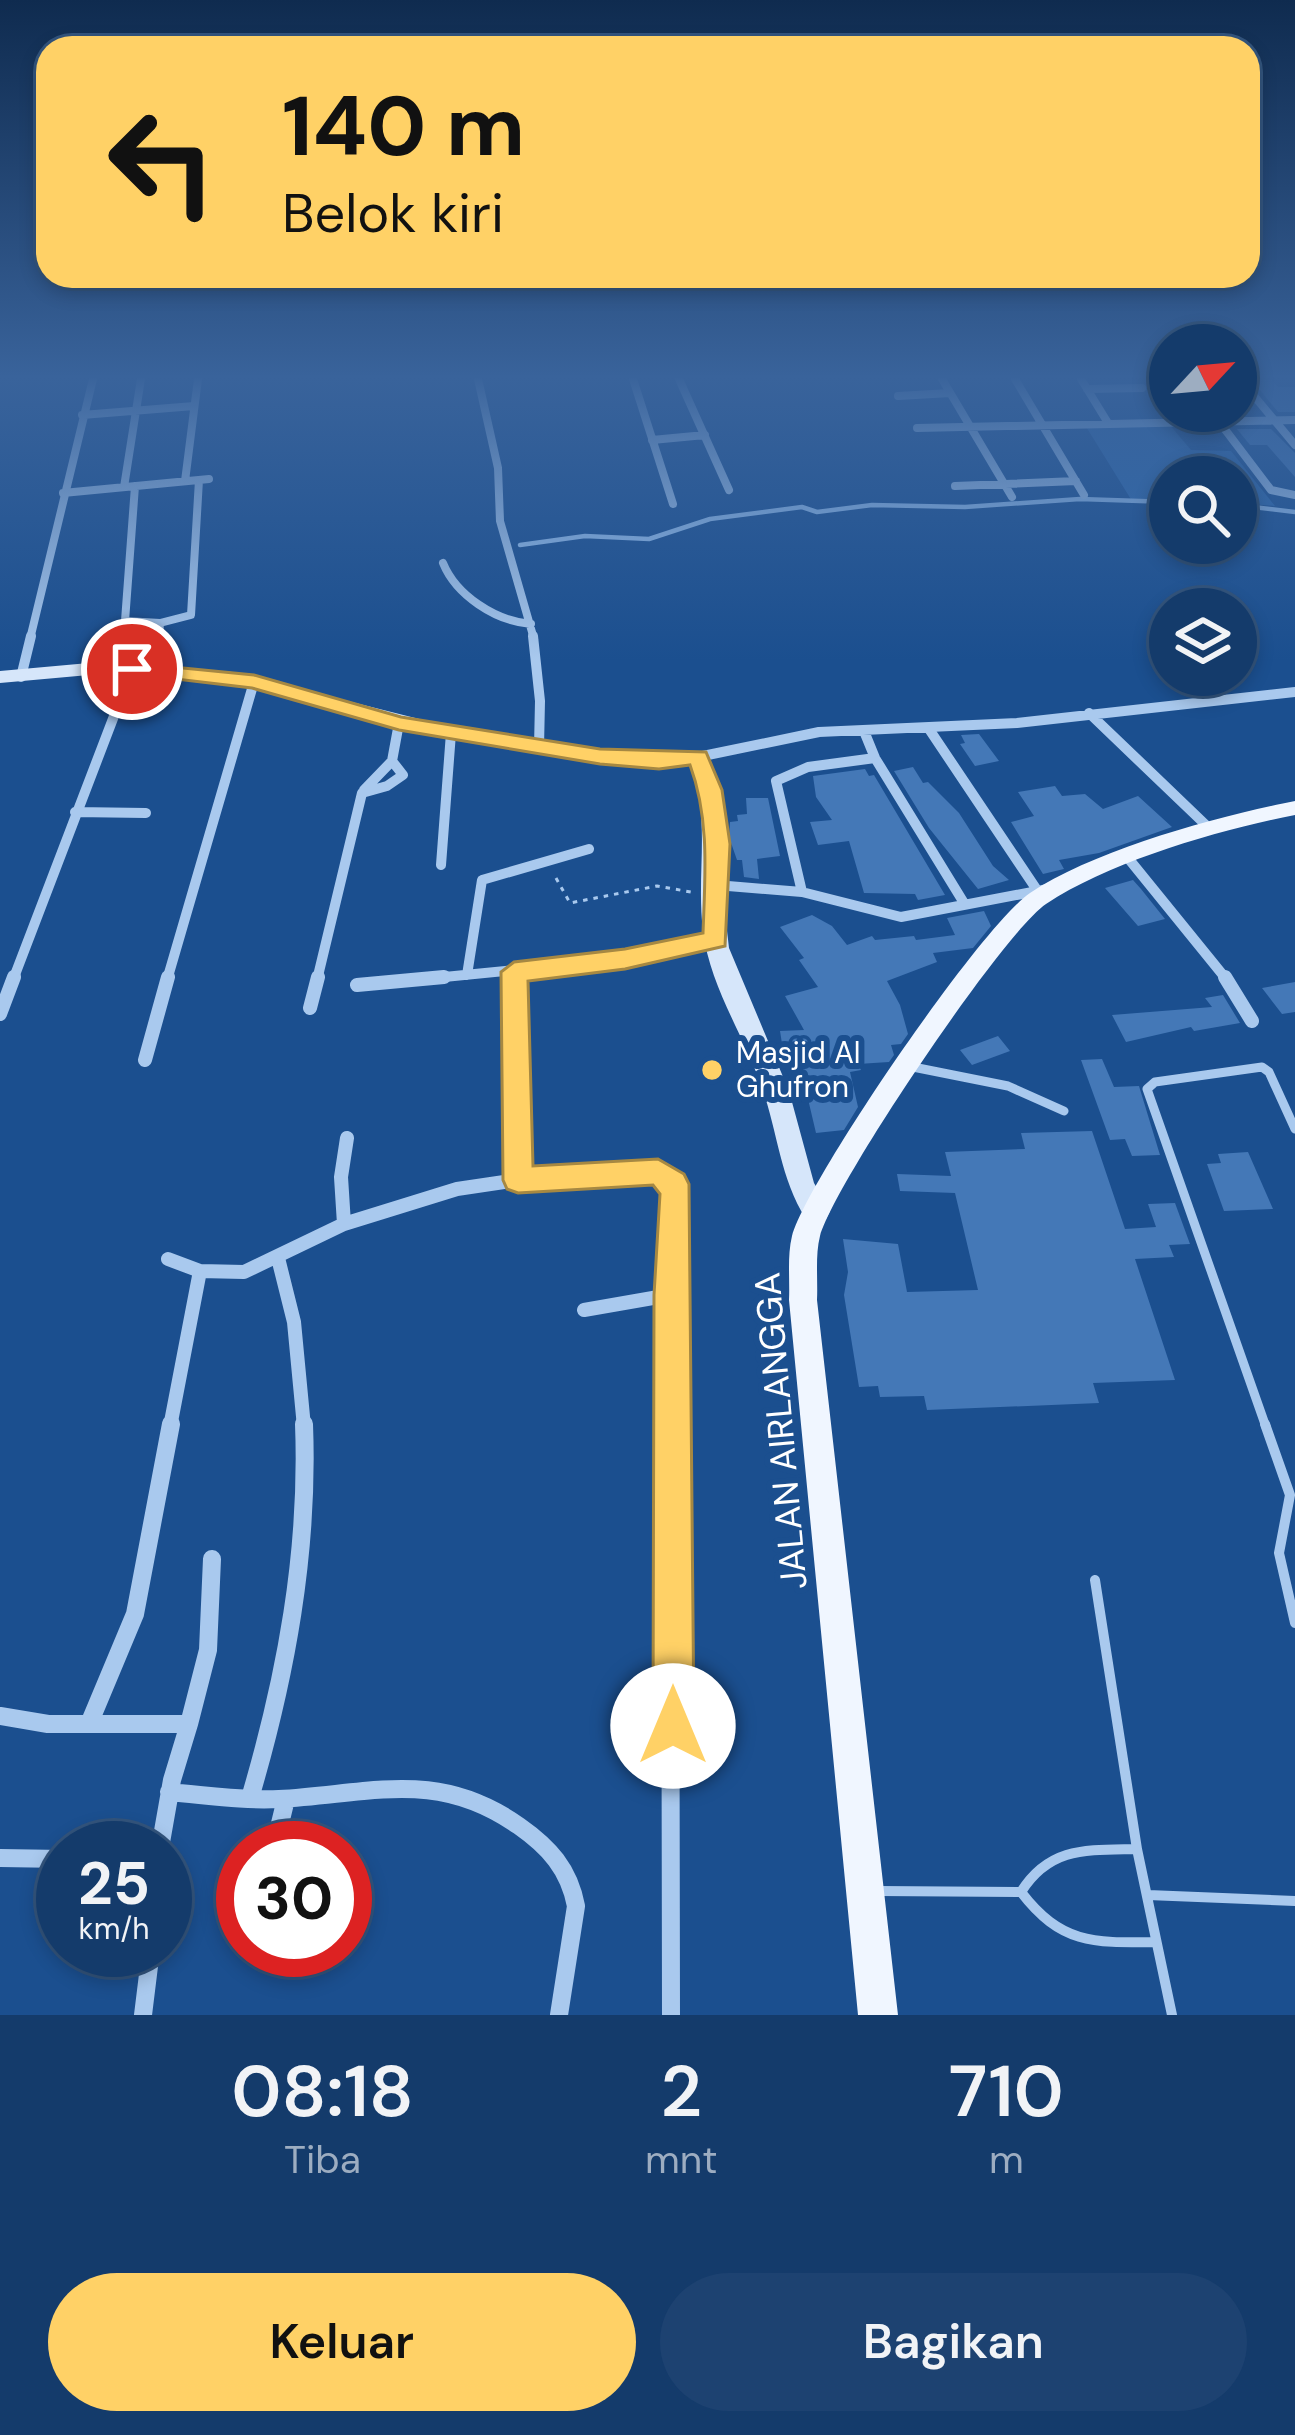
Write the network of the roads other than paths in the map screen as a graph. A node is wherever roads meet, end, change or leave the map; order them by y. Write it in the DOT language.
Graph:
graph roads {
  1 [pos="67,473"];
  2 [pos="131,473"];
  3 [pos="186,473"];
  4 [pos="496,473"];
  5 [pos="663,473"];
  6 [pos="722,473"];
  7 [pos="997,473"];
  8 [pos="1071,473"];
  9 [pos="1258,473"];
  10 [pos="1076,481"];
  11 [pos="185,482"];
  12 [pos="1003,483"];
  13 [pos="955,486"];
  14 [pos="130,487"];
  15 [pos="729,490"];
  16 [pos="62,493"];
  17 [pos="1084,495"];
  18 [pos="1295,495"];
  19 [pos="1012,497"];
  20 [pos="673,504"];
  21 [pos="443,562"];
  22 [pos="160,623"];
  23 [pos="531,624"];
  24 [pos="132,669"];
  25 [pos="156,672"];
  26 [pos="11,677"];
  27 [pos="254,682"];
  28 [pos="1295,692"];
  29 [pos="1089,713"];
  30 [pos="399,723"];
  31 [pos="929,729"];
  32 [pos="864,731"];
  33 [pos="451,733"];
  34 [pos="539,747"];
  35 [pos="698,757"];
  36 [pos="875,758"];
  37 [pos="1295,808"];
  38 [pos="75,812"];
  39 [pos="146,813"];
  40 [pos="1210,829"];
  41 [pos="589,849"];
  42 [pos="1128,858"];
  43 [pos="441,865"];
  44 [pos="1043,889"];
  45 [pos="716,890"];
  46 [pos="802,892"];
  47 [pos="964,903"];
  48 [pos="716,940"];
  49 [pos="514,972"];
  50 [pos="467,975"];
  51 [pos="357,985"];
  52 [pos="310,1008"];
  53 [pos="0,1014"];
  54 [pos="1252,1021"];
  55 [pos="145,1060"];
  56 [pos="907,1066"];
  57 [pos="1064,1111"];
  58 [pos="1295,1130"];
  59 [pos="347,1138"];
  60 [pos="518,1180"];
  61 [pos="815,1211"];
  62 [pos="344,1225"];
  63 [pos="278,1258"];
  64 [pos="168,1259"];
  65 [pos="200,1271"];
  66 [pos="670,1295"];
  67 [pos="584,1310"];
  68 [pos="1293,1495"];
  69 [pos="212,1558"];
  70 [pos="1095,1580"];
  71 [pos="1295,1623"];
  72 [pos="0,1716"];
  73 [pos="89,1724"];
  74 [pos="189,1724"];
  75 [pos="169,1792"];
  76 [pos="250,1798"];
  77 [pos="286,1799"];
  78 [pos="164,1821"];
  79 [pos="281,1821"];
  80 [pos="1137,1850"];
  81 [pos="0,1858"];
  82 [pos="36,1859"];
  83 [pos="865,1891"];
  84 [pos="1021,1892"];
  85 [pos="1148,1895"];
  86 [pos="1295,1901"];
  87 [pos="1156,1942"];
  88 [pos="148,1977"];
  89 [pos="143,2015"];
  90 [pos="559,2015"];
  91 [pos="671,2015"];
  92 [pos="878,2015"];
  93 [pos="1172,2015"];
  1 -- 16 [label="street"];
  2 -- 14 [label="street"];
  3 -- 11 [label="street"];
  4 -- 23 [label="street"];
  5 -- 20 [label="street"];
  6 -- 15 [label="street"];
  7 -- 12 [label="street"];
  8 -- 10 [label="street"];
  9 -- 18 [label="street"];
  10 -- 12 [label="street"];
  10 -- 17 [label="street"];
  11 -- 14 [label="street"];
  11 -- 22 [label="street"];
  12 -- 13 [label="street"];
  12 -- 19 [label="street"];
  14 -- 16 [label="street"];
  14 -- 22 [label="street"];
  16 -- 26 [label="street"];
  21 -- 23 [label="street"];
  22 -- 25 [label="street"];
  23 -- 34 [label="street"];
  24 -- 25 [label="street"];
  24 -- 26 [label="street"];
  24 -- 38 [label="street"];
  25 -- 27 [label="street"];
  27 -- 30 [label="street"];
  27 -- 55 [label="street"];
  28 -- 29 [label="street"];
  29 -- 31 [label="street"];
  29 -- 40 [label="street"];
  30 -- 33 [label="street"];
  30 -- 52 [label="street"];
  31 -- 32 [label="street"];
  31 -- 44 [label="street"];
  32 -- 35 [label="street"];
  32 -- 36 [label="street"];
  33 -- 34 [label="street"];
  33 -- 43 [label="street"];
  34 -- 35 [label="street"];
  35 -- 45 [label="street"];
  36 -- 46 [label="street"];
  36 -- 47 [label="street"];
  37 -- 40 [label="main road, JALAN AIRLANGGA"];
  38 -- 39 [label="street"];
  38 -- 53 [label="street"];
  40 -- 42 [label="main road, JALAN AIRLANGGA"];
  41 -- 50 [label="street"];
  42 -- 44 [label="main road, JALAN AIRLANGGA"];
  42 -- 54 [label="street"];
  44 -- 47 [label="street"];
  44 -- 56 [label="main road, JALAN AIRLANGGA"];
  45 -- 46 [label="street"];
  45 -- 48 [label="street"];
  46 -- 47 [label="street"];
  48 -- 49 [label="street"];
  48 -- 61 [label="street"];
  49 -- 50 [label="street"];
  49 -- 60 [label="street"];
  50 -- 51 [label="street"];
  56 -- 57 [label="lane"];
  56 -- 61 [label="main road, JALAN AIRLANGGA"];
  58 -- 68 [label="lane"];
  59 -- 62 [label="street"];
  60 -- 62 [label="street"];
  60 -- 66 [label="street"];
  61 -- 83 [label="main road, JALAN AIRLANGGA"];
  62 -- 63 [label="street"];
  63 -- 65 [label="street"];
  63 -- 76 [label="street"];
  64 -- 65 [label="street"];
  65 -- 73 [label="street"];
  66 -- 67 [label="street"];
  66 -- 91 [label="street"];
  68 -- 71 [label="lane"];
  69 -- 74 [label="street"];
  70 -- 80 [label="lane"];
  72 -- 73 [label="street"];
  73 -- 74 [label="street"];
  74 -- 75 [label="street"];
  75 -- 76 [label="street"];
  75 -- 78 [label="street"];
  76 -- 77 [label="street"];
  77 -- 79 [label="street"];
  77 -- 90 [label="street"];
  80 -- 84 [label="lane"];
  80 -- 85 [label="lane"];
  81 -- 82 [label="street"];
  83 -- 84 [label="lane"];
  83 -- 92 [label="main road, JALAN AIRLANGGA"];
  84 -- 87 [label="lane"];
  85 -- 86 [label="lane"];
  85 -- 87 [label="lane"];
  87 -- 93 [label="lane"];
  88 -- 89 [label="street"];
}
